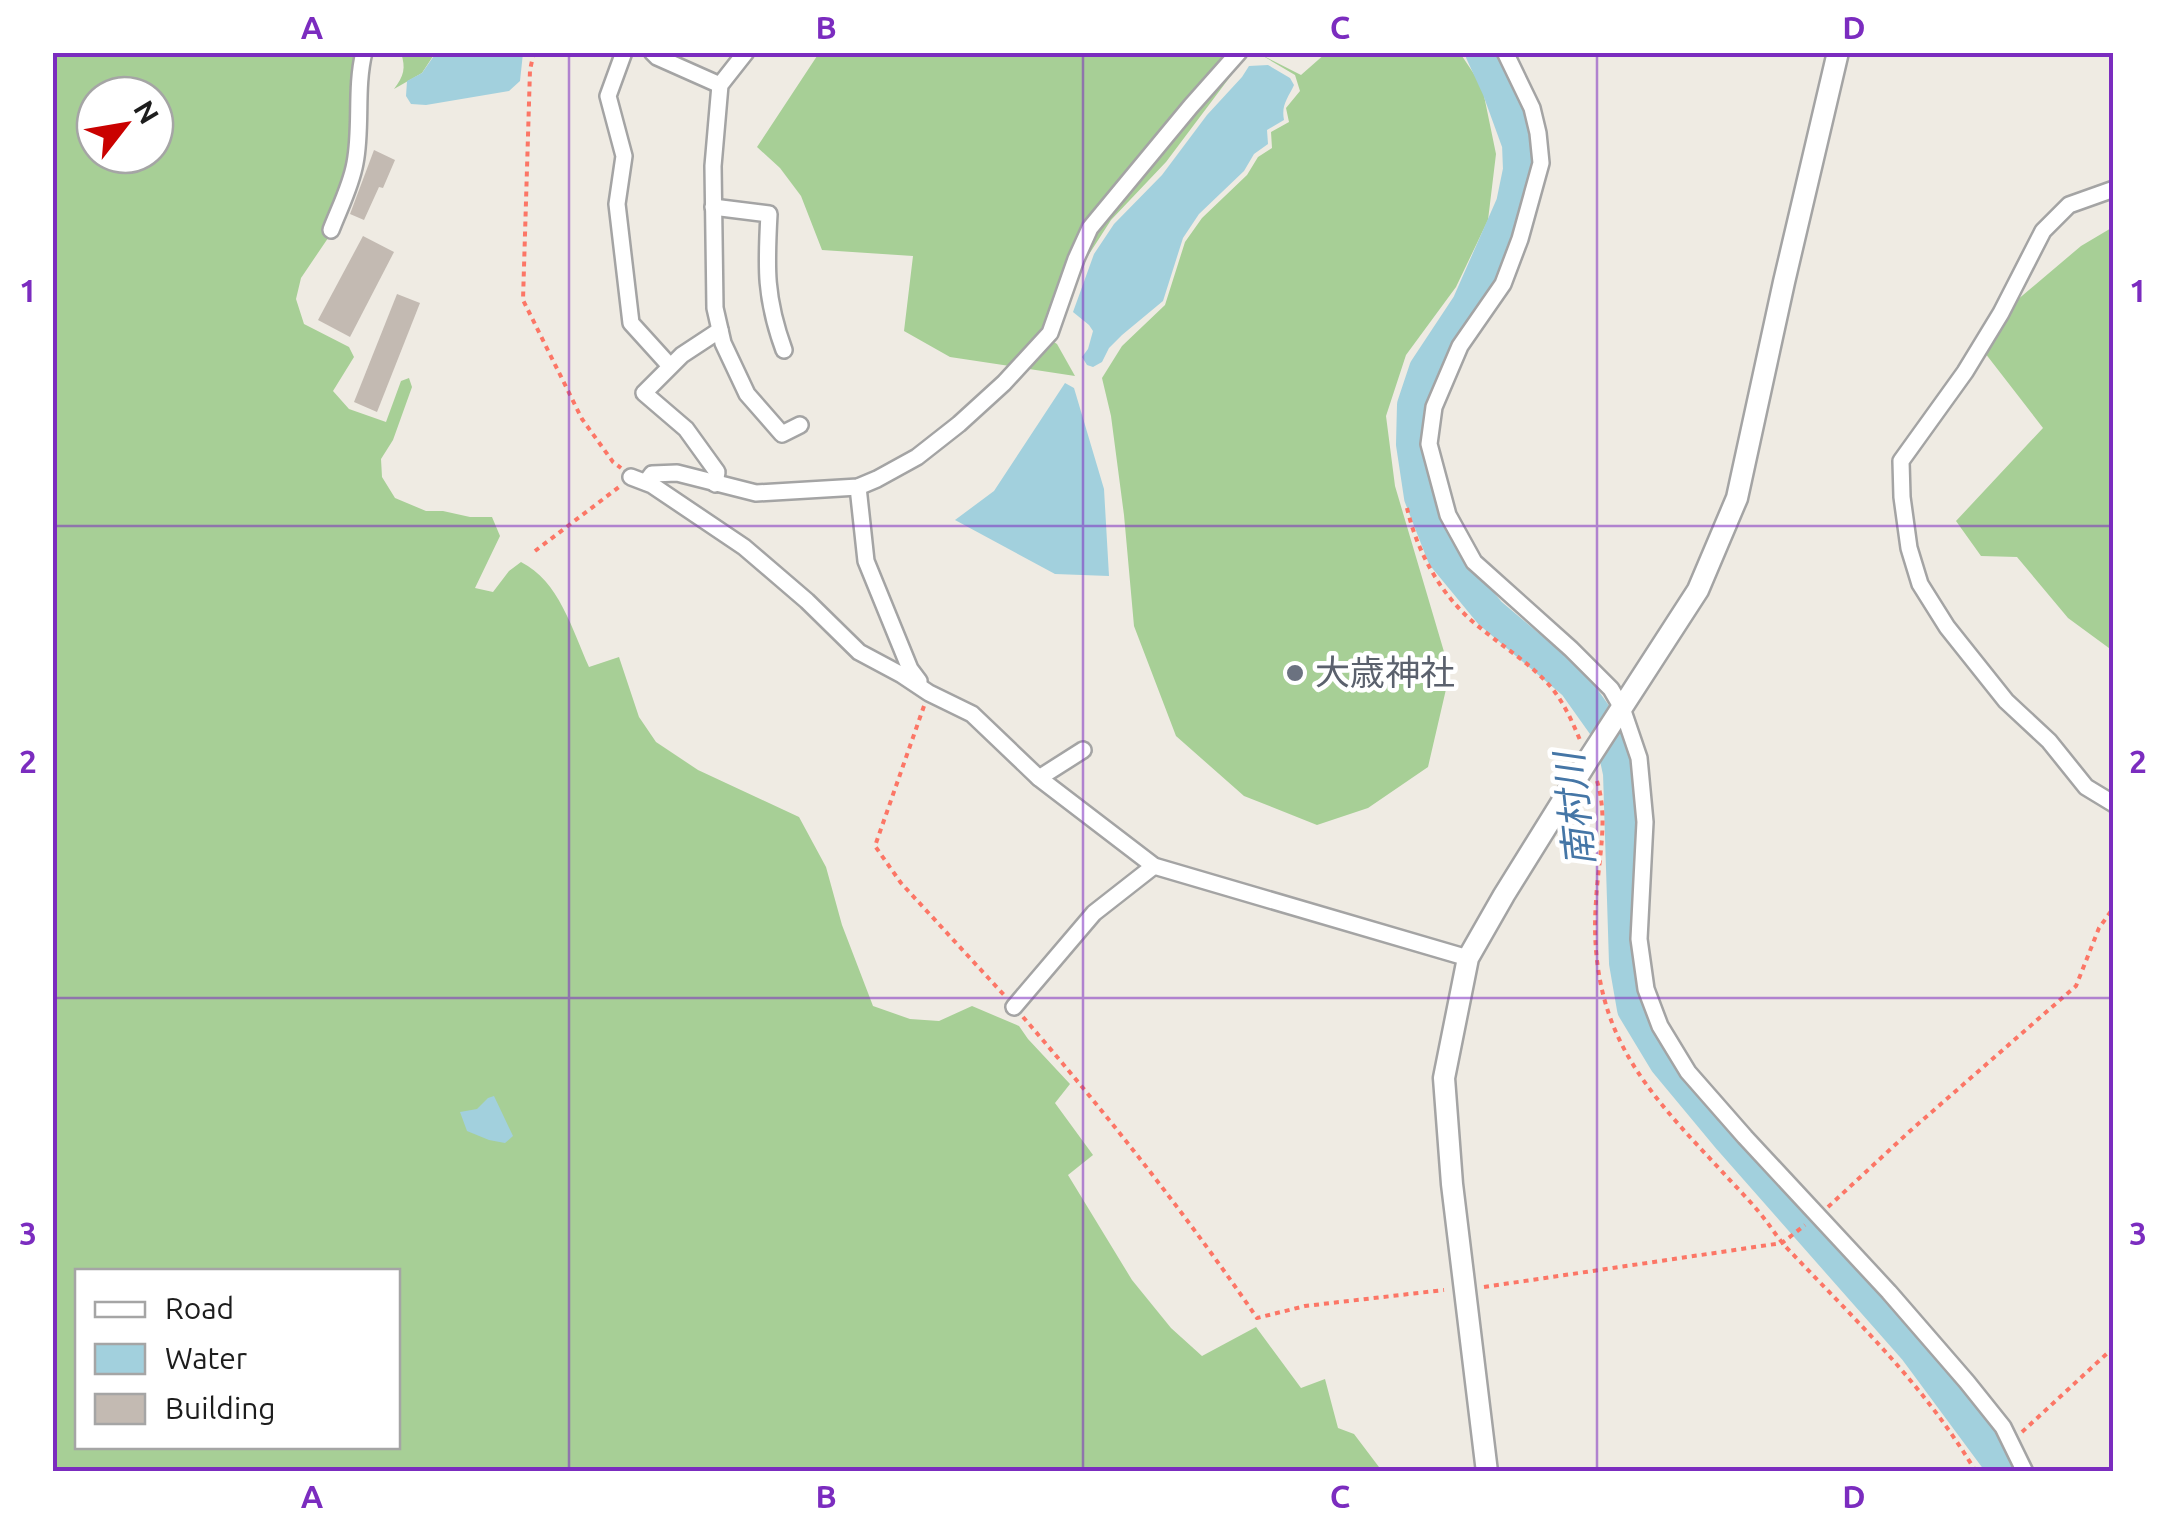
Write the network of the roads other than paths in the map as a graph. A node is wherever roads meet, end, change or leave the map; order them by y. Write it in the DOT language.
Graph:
graph roads {
  1 [pos="364,52"];
  2 [pos="624,52"];
  3 [pos="652,52"];
  4 [pos="746,52"];
  5 [pos="1239,52"];
  6 [pos="1505,52"];
  7 [pos="1838,52"];
  8 [pos="720,85"];
  9 [pos="2114,190"];
  10 [pos="713,207"];
  11 [pos="330,230"];
  12 [pos="720,330"];
  13 [pos="784,350"];
  14 [pos="670,366"];
  15 [pos="800,425"];
  16 [pos="715,484"];
  17 [pos="858,487"];
  18 [pos="928,693"];
  19 [pos="1622,708"];
  20 [pos="1083,750"];
  21 [pos="1039,778"];
  22 [pos="2114,804"];
  23 [pos="1154,866"];
  24 [pos="1468,958"];
  25 [pos="1014,1006"];
  26 [pos="1488,1472"];
  27 [pos="2025,1472"];
  1 -- 11 [label="street"];
  2 -- 14 [label="street"];
  3 -- 8 [label="street"];
  4 -- 8 [label="street"];
  5 -- 17 [label="street"];
  6 -- 19 [label="street"];
  7 -- 19 [label="street"];
  8 -- 10 [label="street"];
  9 -- 22 [label="street"];
  10 -- 12 [label="street"];
  10 -- 13 [label="street"];
  12 -- 14 [label="street"];
  12 -- 15 [label="street"];
  14 -- 16 [label="street"];
  16 -- 17 [label="street"];
  16 -- 18 [label="street"];
  17 -- 18 [label="street"];
  18 -- 21 [label="street"];
  19 -- 24 [label="street"];
  19 -- 27 [label="street"];
  20 -- 21 [label="street"];
  21 -- 23 [label="street"];
  23 -- 24 [label="street"];
  23 -- 25 [label="street"];
  24 -- 26 [label="street"];
}
